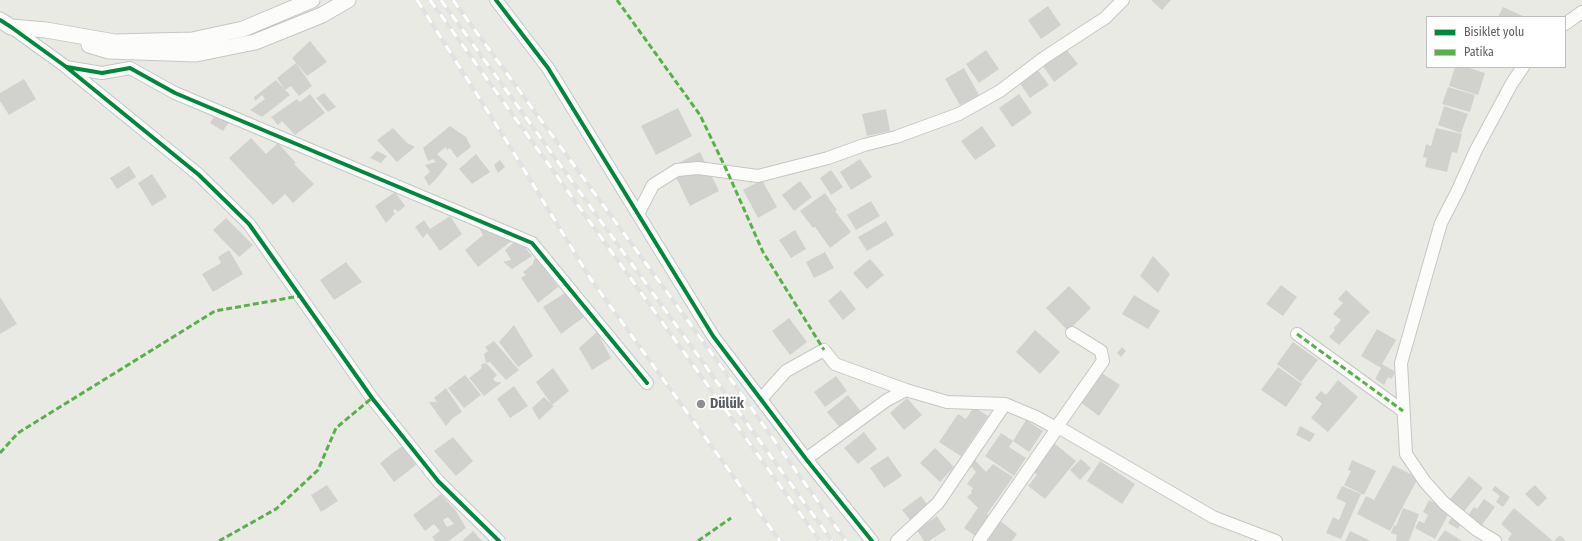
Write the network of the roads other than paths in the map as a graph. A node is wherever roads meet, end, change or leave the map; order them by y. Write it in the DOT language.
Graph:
graph roads {
  1 [pos="312,0"];
  2 [pos="348,0"];
  3 [pos="496,0"];
  4 [pos="1123,0"];
  5 [pos="1582,12"];
  6 [pos="1566,23"];
  7 [pos="6,24"];
  8 [pos="46,30"];
  9 [pos="65,66"];
  10 [pos="1522,68"];
  11 [pos="638,214"];
  12 [pos="1072,333"];
  13 [pos="1297,334"];
  14 [pos="647,384"];
  15 [pos="906,390"];
  16 [pos="760,399"];
  17 [pos="1005,404"];
  18 [pos="1403,411"];
  19 [pos="1057,427"];
  20 [pos="806,460"];
  21 [pos="499,541"];
  22 [pos="872,541"];
  23 [pos="897,541"];
  24 [pos="979,541"];
  25 [pos="1276,541"];
  26 [pos="1495,541"];
  1 -- 8 [label="street"];
  2 -- 8 [label="street"];
  3 -- 11 [label="street"];
  4 -- 11 [label="street"];
  5 -- 6 [label="street"];
  7 -- 8 [label="street"];
  7 -- 9 [label="street"];
  9 -- 14 [label="street"];
  9 -- 21 [label="street"];
  10 -- 18 [label="street"];
  11 -- 16 [label="street"];
  12 -- 19 [label="street"];
  13 -- 18 [label="street"];
  15 -- 16 [label="street"];
  15 -- 17 [label="street"];
  15 -- 20 [label="street"];
  16 -- 20 [label="street"];
  17 -- 19 [label="street"];
  17 -- 23 [label="street"];
  18 -- 26 [label="street"];
  19 -- 24 [label="street"];
  19 -- 25 [label="street"];
  20 -- 22 [label="street"];
}
